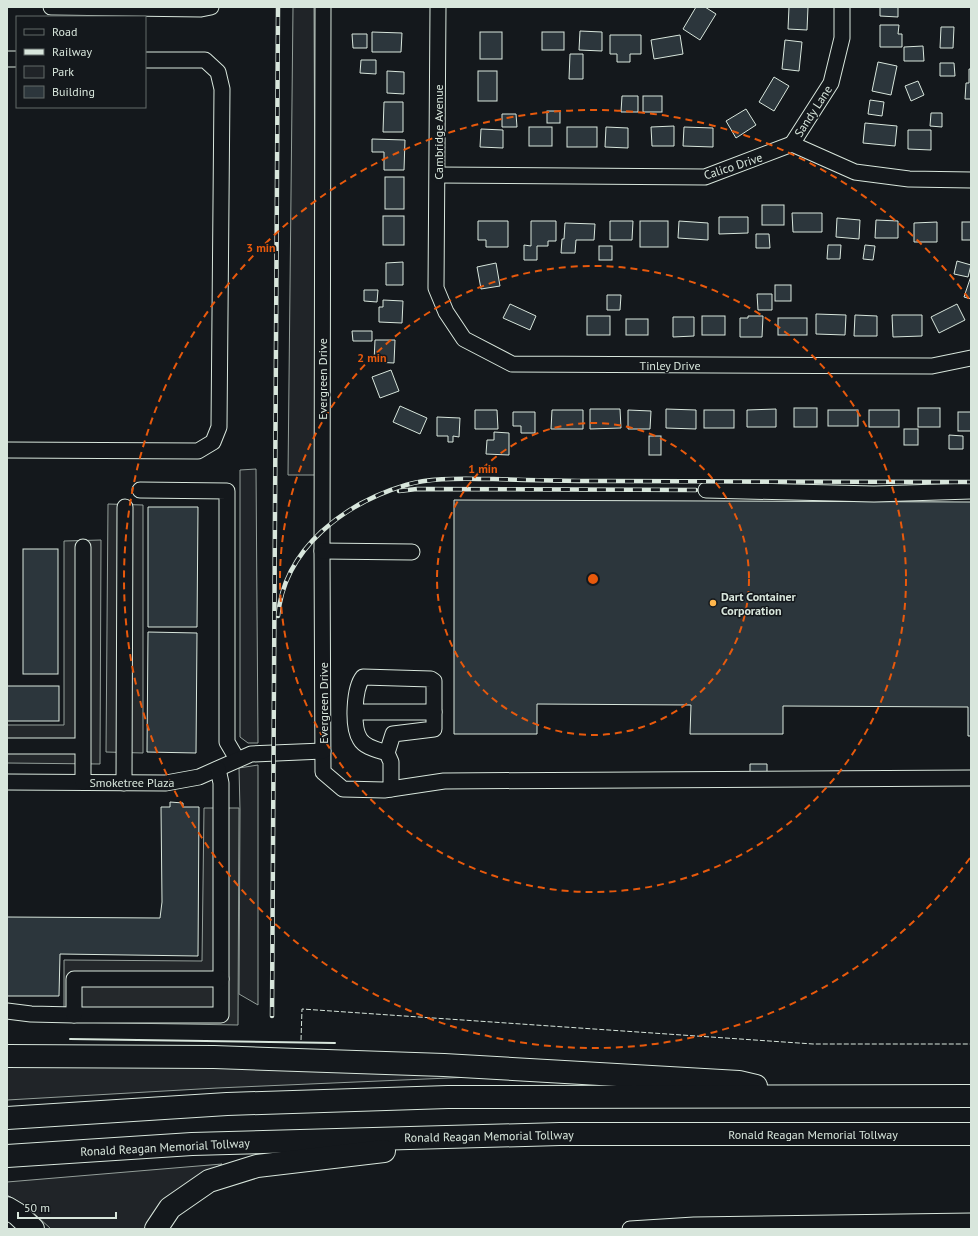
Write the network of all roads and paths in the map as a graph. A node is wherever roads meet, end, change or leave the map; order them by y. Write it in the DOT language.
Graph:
graph roads {
  1 [pos="51,7"];
  2 [pos="211,7"];
  3 [pos="323,7"];
  4 [pos="438,7"];
  5 [pos="842,7"];
  6 [pos="74,8"];
  7 [pos="113,8"];
  8 [pos="168,8"];
  9 [pos="146,60"];
  10 [pos="792,144"];
  11 [pos="438,175"];
  12 [pos="971,180"];
  13 [pos="436,256"];
  14 [pos="971,358"];
  15 [pos="7,450"];
  16 [pos="140,490"];
  17 [pos="706,490"];
  18 [pos="971,491"];
  19 [pos="125,507"];
  20 [pos="83,547"];
  21 [pos="322,551"];
  22 [pos="412,552"];
  23 [pos="356,712"];
  24 [pos="434,712"];
  25 [pos="7,746"];
  26 [pos="82,746"];
  27 [pos="323,751"];
  28 [pos="387,753"];
  29 [pos="238,759"];
  30 [pos="218,769"];
  31 [pos="971,778"];
  32 [pos="7,782"];
  33 [pos="83,782"];
  34 [pos="124,783"];
  35 [pos="391,789"];
  36 [pos="221,979"];
  37 [pos="7,1011"];
  38 [pos="74,1015"];
  39 [pos="7,1056"];
  40 [pos="800,1096"];
  41 [pos="971,1096"];
  42 [pos="7,1118"];
  43 [pos="971,1134"];
  44 [pos="478,1136"];
  45 [pos="7,1156"];
  46 [pos="7,1208"];
  47 [pos="971,1221"];
  48 [pos="855,1226"];
  49 [pos="33,1229"];
  50 [pos="156,1229"];
  51 [pos="630,1229"];
  1 -- 6 [label="street"];
  2 -- 8 [label="street"];
  3 -- 21 [label="street, Evergreen Drive"];
  4 -- 11 [label="street, Cambridge Avenue"];
  5 -- 10 [label="street, Sandy Lane"];
  6 -- 7 [label="street"];
  7 -- 8 [label="street"];
  9 -- 15 [label="street"];
  10 -- 11 [label="street, Calico Drive"];
  10 -- 12 [label="street"];
  11 -- 13 [label="street, Cambridge Avenue"];
  13 -- 14 [label="street, Tinley Drive"];
  16 -- 29 [label="street"];
  17 -- 18 [label="street"];
  19 -- 34 [label="street"];
  20 -- 26 [label="street"];
  21 -- 22 [label="street"];
  21 -- 27 [label="street, Evergreen Drive"];
  23 -- 24 [label="street"];
  23 -- 24 [label="street"];
  23 -- 28 [label="street"];
  24 -- 28 [label="street"];
  25 -- 26 [label="street"];
  26 -- 33 [label="street"];
  27 -- 29 [label="street, Smoketree Plaza"];
  27 -- 35 [label="street, Evergreen Drive"];
  28 -- 35 [label="street"];
  29 -- 30 [label="street, Smoketree Plaza"];
  30 -- 34 [label="street, Smoketree Plaza"];
  30 -- 36 [label="street"];
  31 -- 35 [label="street, Evergreen Drive"];
  32 -- 33 [label="street, Smoketree Plaza"];
  33 -- 34 [label="street, Smoketree Plaza"];
  36 -- 38 [label="street"];
  36 -- 38 [label="street"];
  37 -- 38 [label="street"];
  39 -- 40 [label="highway"];
  40 -- 41 [label="highway"];
  40 -- 42 [label="highway"];
  43 -- 44 [label="highway, Ronald Reagan Memorial Tollway"];
  44 -- 45 [label="highway, Ronald Reagan Memorial Tollway"];
  44 -- 50 [label="highway"];
  46 -- 49 [label="highway"];
  47 -- 48 [label="street"];
  48 -- 51 [label="street"];
}
